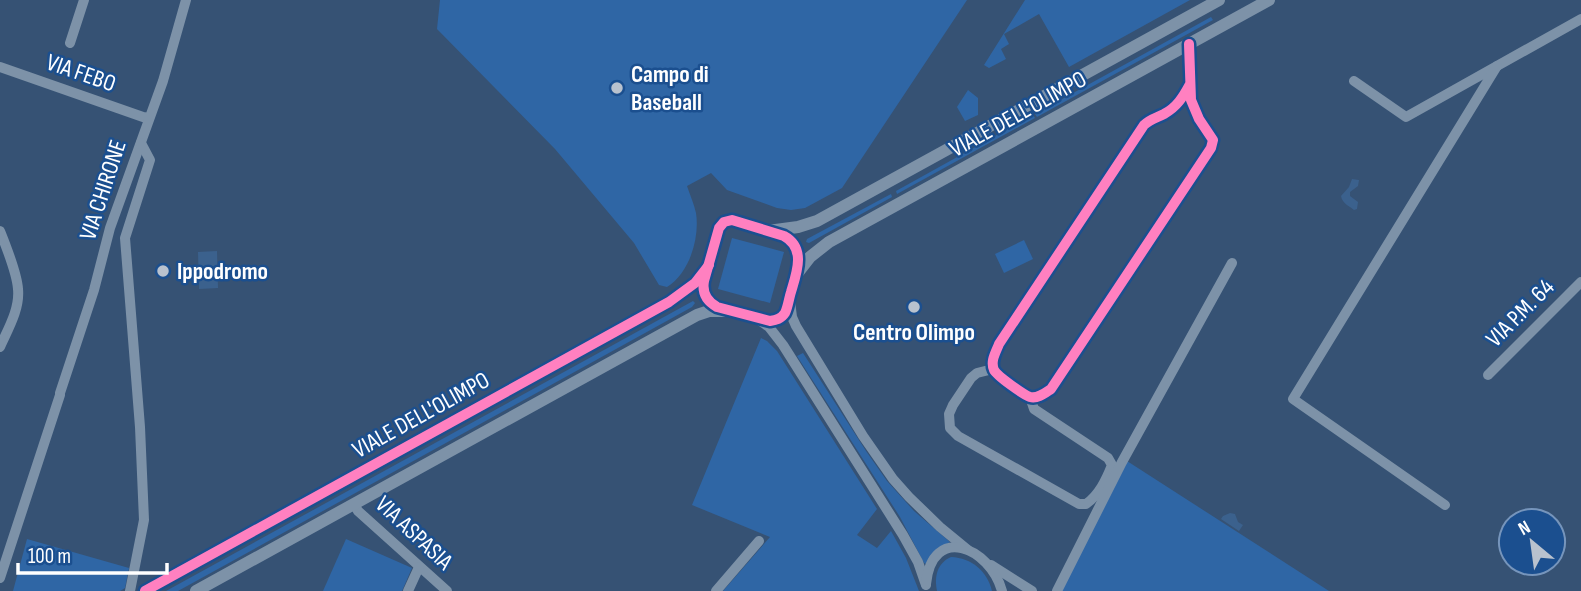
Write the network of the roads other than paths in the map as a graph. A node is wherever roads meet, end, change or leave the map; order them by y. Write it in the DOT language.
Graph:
graph roads {
  1 [pos="84,0"];
  2 [pos="186,0"];
  3 [pos="1219,0"];
  4 [pos="1269,0"];
  5 [pos="1581,19"];
  6 [pos="70,43"];
  7 [pos="1189,44"];
  8 [pos="1497,66"];
  9 [pos="0,67"];
  10 [pos="1354,81"];
  11 [pos="1190,84"];
  12 [pos="149,118"];
  13 [pos="141,143"];
  14 [pos="0,230"];
  15 [pos="768,231"];
  16 [pos="1232,263"];
  17 [pos="709,265"];
  18 [pos="796,275"];
  19 [pos="1581,282"];
  20 [pos="790,295"];
  21 [pos="732,311"];
  22 [pos="749,315"];
  23 [pos="0,347"];
  24 [pos="993,369"];
  25 [pos="1488,375"];
  26 [pos="1030,397"];
  27 [pos="354,504"];
  28 [pos="1445,505"];
  29 [pos="759,541"];
  30 [pos="968,550"];
  31 [pos="987,562"];
  32 [pos="4,564"];
  33 [pos="419,567"];
  34 [pos="0,578"];
  35 [pos="927,588"];
  36 [pos="130,591"];
  37 [pos="145,591"];
  38 [pos="197,591"];
  39 [pos="408,591"];
  40 [pos="447,591"];
  41 [pos="716,591"];
  42 [pos="1002,591"];
  43 [pos="1032,591"];
  44 [pos="1057,591"];
  1 -- 6 [label="street"];
  2 -- 12 [label="street, VIA CHIRONE"];
  3 -- 15 [label="street, VIALE DELL'OLIMPO"];
  4 -- 7 [label="street, VIALE DELL'OLIMPO"];
  5 -- 8 [label="street"];
  7 -- 11 [label="street"];
  7 -- 18 [label="street, VIALE DELL'OLIMPO"];
  8 -- 10 [label="street"];
  8 -- 28 [label="street"];
  9 -- 12 [label="street, VIA FEBO"];
  11 -- 24 [label="street"];
  11 -- 26 [label="street"];
  12 -- 13 [label="street, VIA CHIRONE"];
  13 -- 32 [label="street, VIA CHIRONE"];
  13 -- 36 [label="street"];
  14 -- 23 [label="street"];
  15 -- 17 [label="street"];
  15 -- 18 [label="street"];
  16 -- 44 [label="street"];
  17 -- 21 [label="street"];
  17 -- 37 [label="street, VIALE DELL'OLIMPO"];
  18 -- 20 [label="street"];
  19 -- 25 [label="street, VIA P.M. 64"];
  20 -- 22 [label="street"];
  20 -- 30 [label="street"];
  21 -- 22 [label="street"];
  21 -- 27 [label="street, VIALE DELL'OLIMPO"];
  22 -- 35 [label="street"];
  24 -- 26 [label="street"];
  24 -- 26 [label="street"];
  27 -- 33 [label="street, VIA ASPASIA"];
  27 -- 38 [label="street, VIALE DELL'OLIMPO"];
  29 -- 41 [label="street"];
  30 -- 31 [label="street"];
  30 -- 35 [label="street"];
  31 -- 42 [label="street"];
  31 -- 43 [label="street"];
  32 -- 34 [label="street"];
  33 -- 39 [label="street"];
  33 -- 40 [label="street, VIA ASPASIA"];
}
